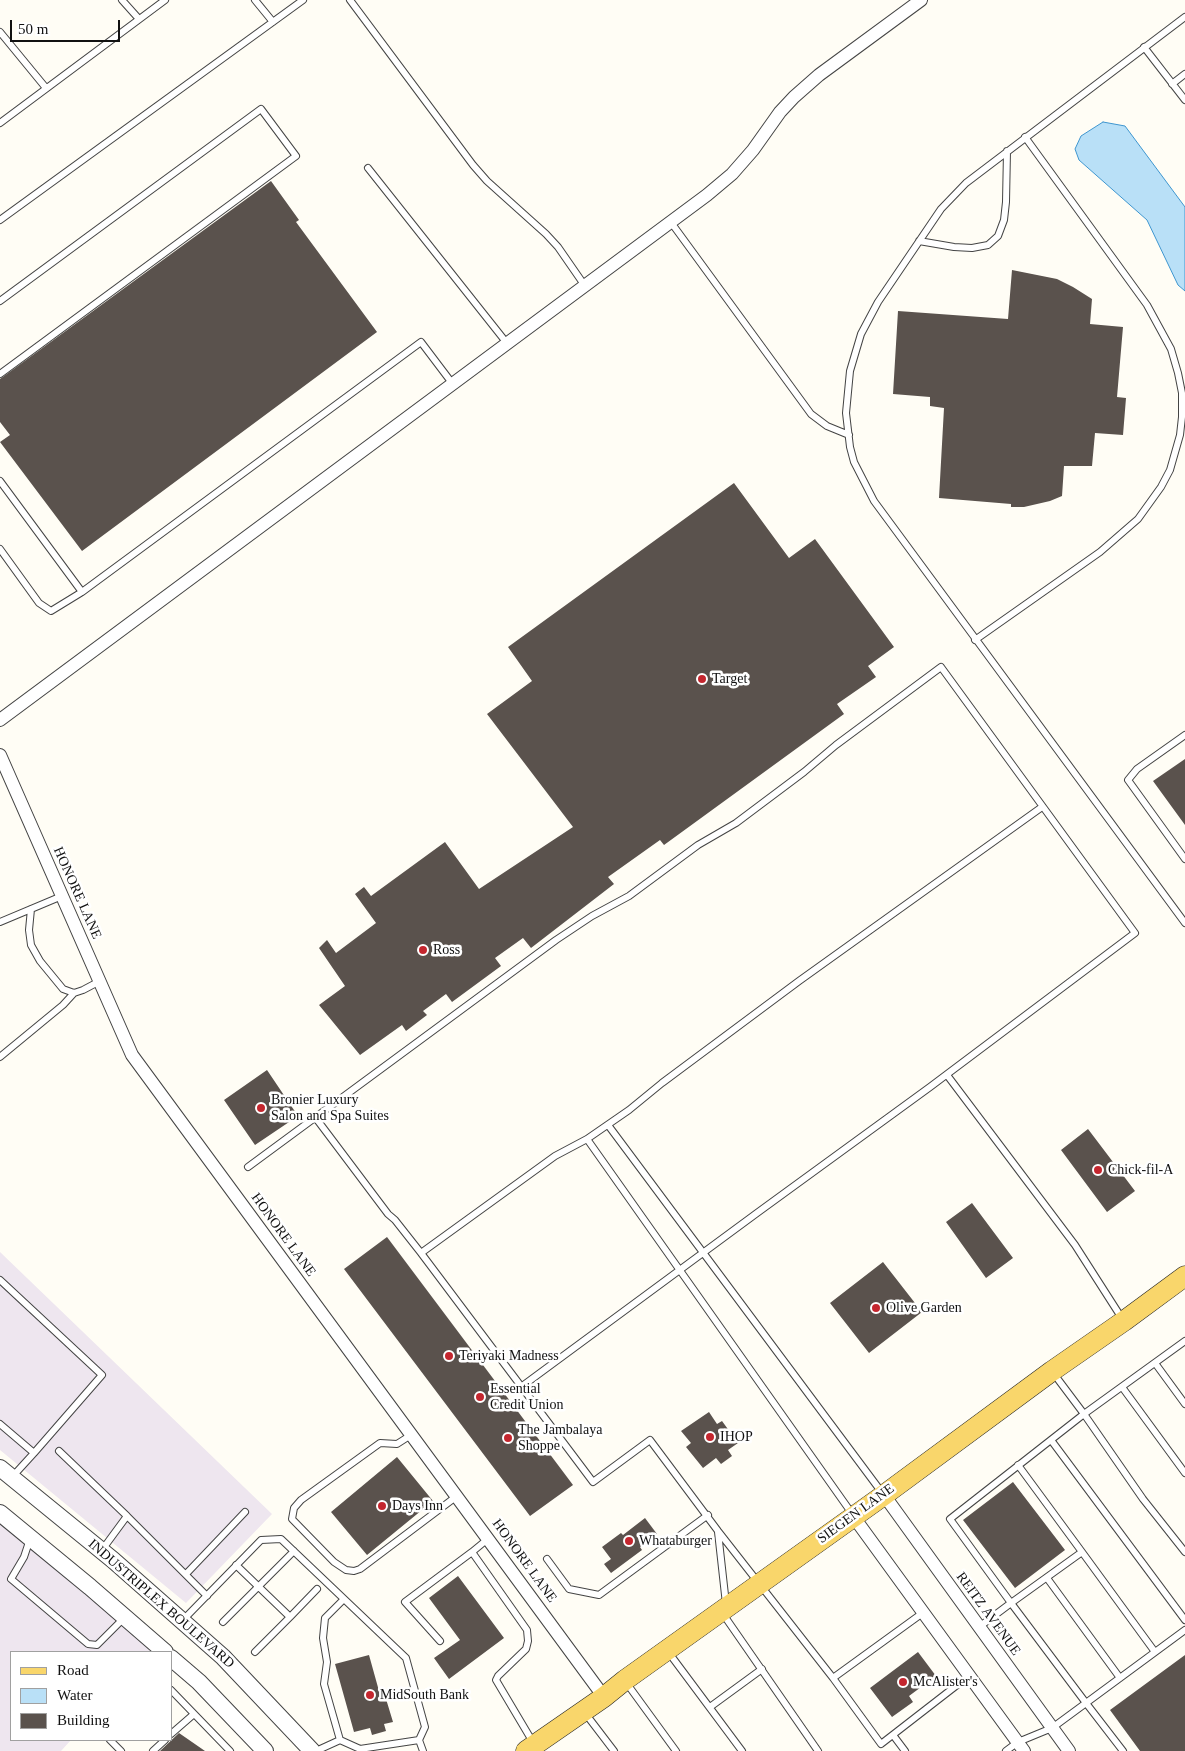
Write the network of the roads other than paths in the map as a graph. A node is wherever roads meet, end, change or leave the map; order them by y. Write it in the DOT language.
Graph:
graph roads {
  1 [pos="122,0"];
  2 [pos="165,0"];
  3 [pos="255,0"];
  4 [pos="303,0"];
  5 [pos="350,0"];
  6 [pos="921,0"];
  7 [pos="1185,17"];
  8 [pos="139,19"];
  9 [pos="273,22"];
  10 [pos="0,32"];
  11 [pos="1144,47"];
  12 [pos="1185,74"];
  13 [pos="1172,84"];
  14 [pos="46,88"];
  15 [pos="1185,100"];
  16 [pos="0,122"];
  17 [pos="1025,137"];
  18 [pos="1007,151"];
  19 [pos="368,168"];
  20 [pos="0,220"];
  21 [pos="670,221"];
  22 [pos="919,241"];
  23 [pos="584,286"];
  24 [pos="0,301"];
  25 [pos="506,342"];
  26 [pos="0,374"];
  27 [pos="452,383"];
  28 [pos="849,435"];
  29 [pos="0,481"];
  30 [pos="0,549"];
  31 [pos="82,592"];
  32 [pos="975,640"];
  33 [pos="0,720"];
  34 [pos="1185,735"];
  35 [pos="0,755"];
  36 [pos="1042,807"];
  37 [pos="1185,860"];
  38 [pos="62,896"];
  39 [pos="31,909"];
  40 [pos="0,922"];
  41 [pos="1185,923"];
  42 [pos="100,981"];
  43 [pos="74,993"];
  44 [pos="0,1057"];
  45 [pos="947,1075"];
  46 [pos="315,1118"];
  47 [pos="608,1125"];
  48 [pos="587,1139"];
  49 [pos="248,1167"];
  50 [pos="421,1253"];
  51 [pos="703,1253"];
  52 [pos="679,1270"];
  53 [pos="1185,1276"];
  54 [pos="0,1280"];
  55 [pos="1124,1321"];
  56 [pos="1185,1340"];
  57 [pos="1155,1363"];
  58 [pos="1052,1371"];
  59 [pos="521,1387"];
  60 [pos="1122,1387"];
  61 [pos="1185,1404"];
  62 [pos="1084,1414"];
  63 [pos="0,1424"];
  64 [pos="411,1435"];
  65 [pos="1051,1440"];
  66 [pos="59,1451"];
  67 [pos="34,1453"];
  68 [pos="1018,1466"];
  69 [pos="6,1473"];
  70 [pos="1185,1473"];
  71 [pos="884,1495"];
  72 [pos="457,1496"];
  73 [pos="245,1512"];
  74 [pos="127,1516"];
  75 [pos="708,1516"];
  76 [pos="854,1516"];
  77 [pos="2,1519"];
  78 [pos="718,1531"];
  79 [pos="30,1538"];
  80 [pos="489,1538"];
  81 [pos="101,1551"];
  82 [pos="294,1551"];
  83 [pos="472,1552"];
  84 [pos="1082,1552"];
  85 [pos="1185,1552"];
  86 [pos="547,1559"];
  87 [pos="236,1565"];
  88 [pos="186,1574"];
  89 [pos="1046,1578"];
  90 [pos="759,1584"];
  91 [pos="258,1587"];
  92 [pos="317,1589"];
  93 [pos="207,1596"];
  94 [pos="344,1599"];
  95 [pos="1011,1603"];
  96 [pos="724,1609"];
  97 [pos="924,1612"];
  98 [pos="125,1617"];
  99 [pos="290,1617"];
  100 [pos="1185,1620"];
  101 [pos="182,1621"];
  102 [pos="223,1622"];
  103 [pos="979,1627"];
  104 [pos="1185,1630"];
  105 [pos="440,1641"];
  106 [pos="666,1650"];
  107 [pos="164,1651"];
  108 [pos="255,1652"];
  109 [pos="1155,1652"];
  110 [pos="172,1659"];
  111 [pos="762,1669"];
  112 [pos="970,1676"];
  113 [pos="833,1678"];
  114 [pos="1120,1678"];
  115 [pos="624,1680"];
  116 [pos="172,1691"];
  117 [pos="604,1697"];
  118 [pos="1086,1703"];
  119 [pos="710,1707"];
  120 [pos="583,1710"];
  121 [pos="194,1714"];
  122 [pos="1052,1728"];
  123 [pos="172,1733"];
  124 [pos="893,1735"];
  125 [pos="340,1740"];
  126 [pos="419,1740"];
  127 [pos="111,1741"];
  128 [pos="164,1741"];
  129 [pos="1021,1747"];
  130 [pos="530,1748"];
  131 [pos="121,1751"];
  132 [pos="153,1751"];
  133 [pos="230,1751"];
  134 [pos="264,1751"];
  135 [pos="314,1751"];
  136 [pos="423,1751"];
  137 [pos="614,1751"];
  138 [pos="676,1751"];
  139 [pos="742,1751"];
  140 [pos="818,1751"];
  141 [pos="905,1751"];
  142 [pos="1006,1751"];
  143 [pos="1069,1751"];
  144 [pos="1123,1751"];
  1 -- 8 [label="lane"];
  2 -- 8 [label="lane"];
  3 -- 9 [label="lane"];
  4 -- 9 [label="lane"];
  5 -- 23 [label="lane"];
  6 -- 21 [label="street"];
  7 -- 11 [label="lane"];
  8 -- 14 [label="lane"];
  9 -- 20 [label="lane"];
  10 -- 14 [label="lane"];
  11 -- 13 [label="lane"];
  11 -- 17 [label="lane"];
  12 -- 13 [label="lane"];
  13 -- 15 [label="lane"];
  14 -- 16 [label="lane"];
  17 -- 18 [label="lane"];
  17 -- 32 [label="lane"];
  18 -- 22 [label="lane"];
  18 -- 22 [label="lane"];
  19 -- 25 [label="lane"];
  21 -- 23 [label="street"];
  21 -- 28 [label="lane"];
  22 -- 28 [label="lane"];
  23 -- 25 [label="street"];
  24 -- 26 [label="lane"];
  25 -- 27 [label="street"];
  27 -- 31 [label="lane"];
  27 -- 33 [label="street"];
  28 -- 32 [label="lane"];
  29 -- 31 [label="lane"];
  30 -- 31 [label="lane"];
  32 -- 41 [label="lane"];
  34 -- 37 [label="lane"];
  35 -- 38 [label="street, HONORE LANE"];
  36 -- 45 [label="lane"];
  36 -- 46 [label="lane"];
  36 -- 47 [label="lane"];
  38 -- 39 [label="lane"];
  38 -- 42 [label="street, HONORE LANE"];
  39 -- 40 [label="lane"];
  39 -- 43 [label="lane"];
  42 -- 43 [label="lane"];
  42 -- 64 [label="street, HONORE LANE"];
  43 -- 44 [label="lane"];
  45 -- 51 [label="lane"];
  45 -- 55 [label="lane"];
  46 -- 49 [label="lane"];
  46 -- 50 [label="lane"];
  47 -- 48 [label="lane"];
  47 -- 51 [label="lane"];
  48 -- 50 [label="lane"];
  48 -- 52 [label="lane"];
  50 -- 59 [label="lane"];
  51 -- 52 [label="lane"];
  51 -- 71 [label="lane"];
  52 -- 59 [label="lane"];
  52 -- 76 [label="lane"];
  53 -- 55 [label="main road, SIEGEN LANE"];
  54 -- 67 [label="lane"];
  55 -- 58 [label="main road, SIEGEN LANE"];
  56 -- 57 [label="lane"];
  57 -- 60 [label="lane"];
  57 -- 61 [label="lane"];
  58 -- 62 [label="lane"];
  58 -- 71 [label="main road, SIEGEN LANE"];
  59 -- 75 [label="lane"];
  60 -- 62 [label="lane"];
  60 -- 70 [label="lane"];
  62 -- 65 [label="lane"];
  62 -- 85 [label="lane"];
  63 -- 67 [label="lane"];
  64 -- 72 [label="street, HONORE LANE"];
  64 -- 72 [label="lane"];
  65 -- 68 [label="lane"];
  65 -- 100 [label="lane"];
  66 -- 74 [label="lane"];
  67 -- 69 [label="lane"];
  68 -- 84 [label="lane"];
  68 -- 95 [label="lane"];
  69 -- 81 [label="street, INDUSTRIPLEX BOULEVARD"];
  71 -- 76 [label="main road, SIEGEN LANE"];
  71 -- 103 [label="street, REITZ AVENUE"];
  72 -- 80 [label="street, HONORE LANE"];
  73 -- 88 [label="lane"];
  74 -- 81 [label="lane"];
  74 -- 88 [label="lane"];
  75 -- 78 [label="lane"];
  75 -- 86 [label="lane"];
  76 -- 90 [label="main road, SIEGEN LANE"];
  76 -- 97 [label="street"];
  77 -- 79 [label="street"];
  78 -- 90 [label="lane"];
  78 -- 96 [label="lane"];
  79 -- 98 [label="street"];
  79 -- 98 [label="lane"];
  80 -- 83 [label="lane"];
  80 -- 117 [label="street, HONORE LANE"];
  81 -- 101 [label="street, INDUSTRIPLEX BOULEVARD"];
  82 -- 87 [label="lane"];
  82 -- 91 [label="lane"];
  82 -- 94 [label="lane"];
  83 -- 105 [label="lane"];
  83 -- 130 [label="lane"];
  84 -- 89 [label="lane"];
  84 -- 109 [label="lane"];
  87 -- 91 [label="lane"];
  87 -- 93 [label="lane"];
  88 -- 93 [label="lane"];
  89 -- 95 [label="lane"];
  89 -- 114 [label="lane"];
  90 -- 96 [label="main road, SIEGEN LANE"];
  90 -- 113 [label="lane"];
  91 -- 99 [label="lane"];
  91 -- 102 [label="lane"];
  92 -- 99 [label="lane"];
  93 -- 101 [label="lane"];
  94 -- 125 [label="lane"];
  94 -- 126 [label="lane"];
  95 -- 103 [label="lane"];
  95 -- 118 [label="lane"];
  96 -- 106 [label="main road, SIEGEN LANE"];
  96 -- 111 [label="lane"];
  97 -- 112 [label="street"];
  97 -- 113 [label="lane"];
  98 -- 107 [label="street"];
  99 -- 108 [label="lane"];
  101 -- 135 [label="street, INDUSTRIPLEX BOULEVARD"];
  103 -- 122 [label="street, REITZ AVENUE"];
  104 -- 109 [label="lane"];
  106 -- 115 [label="main road, SIEGEN LANE"];
  106 -- 119 [label="lane"];
  109 -- 114 [label="lane"];
  110 -- 134 [label="street"];
  111 -- 119 [label="lane"];
  111 -- 140 [label="lane"];
  112 -- 124 [label="lane"];
  112 -- 129 [label="street"];
  113 -- 124 [label="lane"];
  114 -- 118 [label="lane"];
  115 -- 117 [label="main road, SIEGEN LANE"];
  115 -- 138 [label="lane"];
  116 -- 121 [label="lane"];
  117 -- 120 [label="main road, SIEGEN LANE"];
  118 -- 122 [label="lane"];
  118 -- 144 [label="lane"];
  119 -- 139 [label="lane"];
  120 -- 130 [label="main road, SIEGEN LANE"];
  120 -- 137 [label="lane"];
  121 -- 123 [label="lane"];
  121 -- 133 [label="lane"];
  122 -- 129 [label="lane"];
  122 -- 143 [label="street, REITZ AVENUE"];
  124 -- 141 [label="lane"];
  125 -- 126 [label="lane"];
  125 -- 135 [label="lane"];
  126 -- 136 [label="lane"];
  127 -- 131 [label="lane"];
  128 -- 132 [label="lane"];
  129 -- 142 [label="lane"];
}
